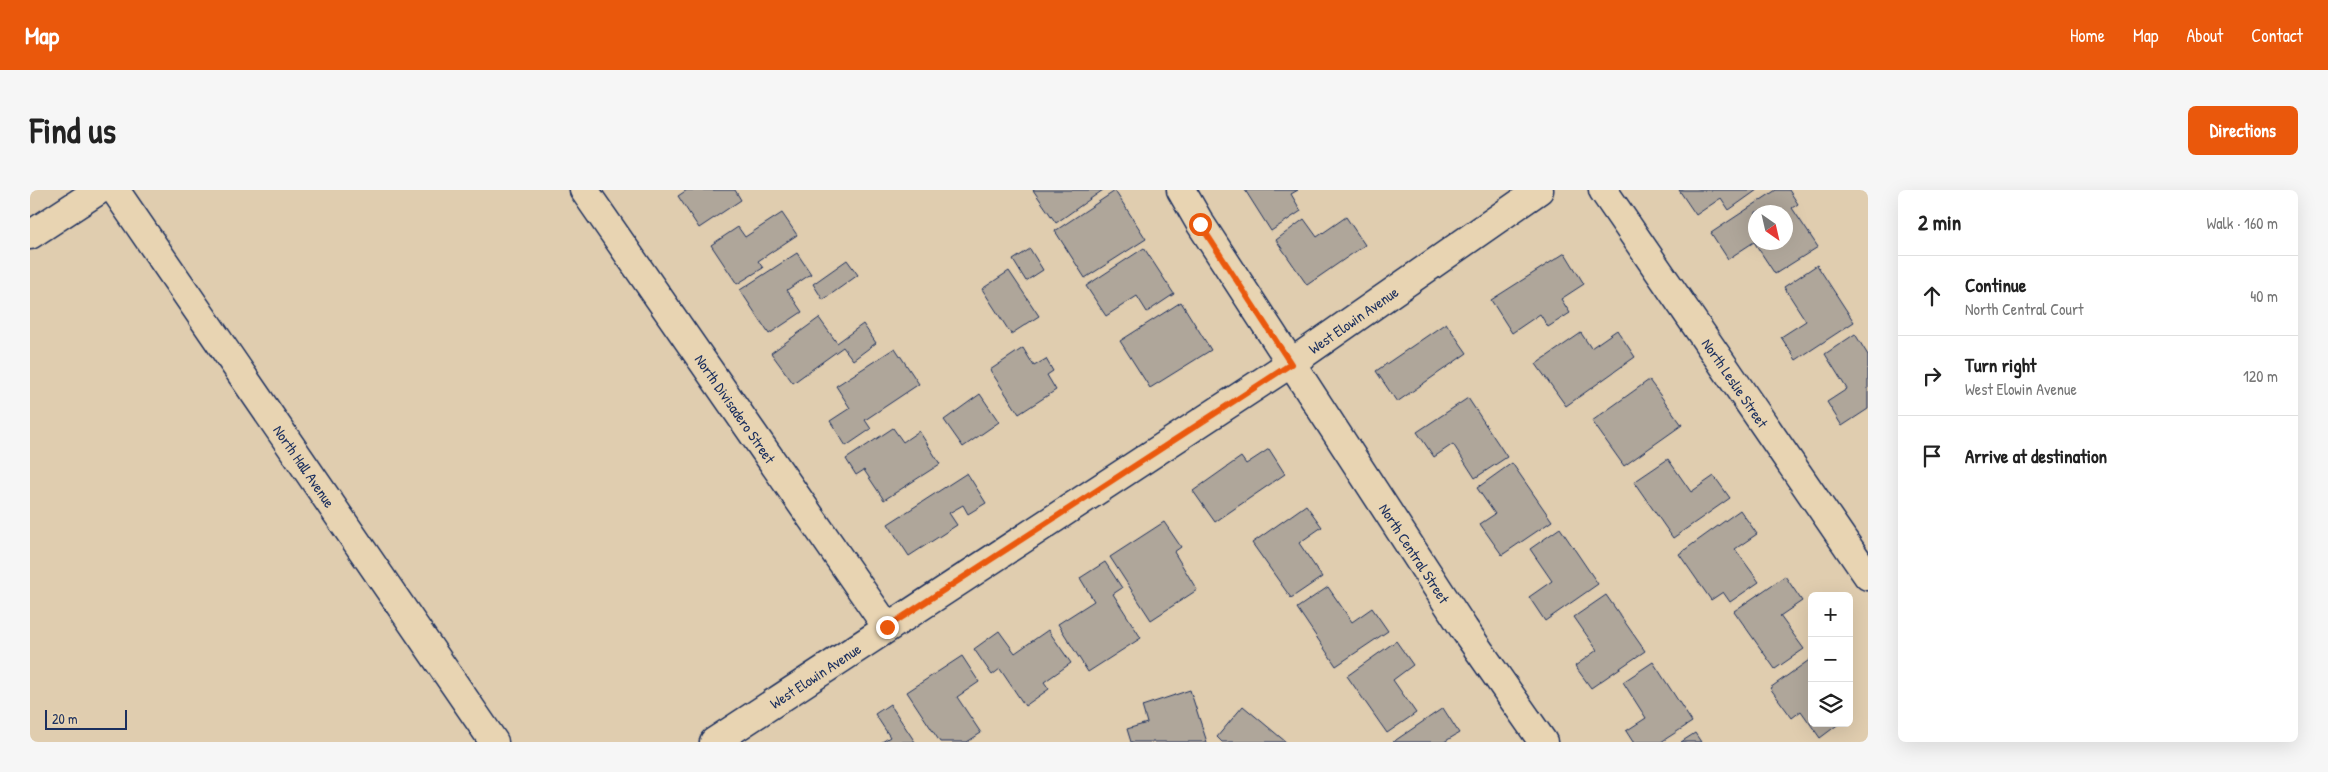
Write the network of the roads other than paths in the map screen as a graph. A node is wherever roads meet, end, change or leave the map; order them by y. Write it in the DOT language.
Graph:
graph roads {
  1 [pos="99,190"];
  2 [pos="115,190"];
  3 [pos="584,190"];
  4 [pos="1181,190"];
  5 [pos="1539,190"];
  6 [pos="1603,190"];
  7 [pos="30,235"];
  8 [pos="1291,364"];
  9 [pos="1868,576"];
  10 [pos="887,627"];
  11 [pos="494,742"];
  12 [pos="714,742"];
  13 [pos="1543,742"];
  1 -- 7 [label="street"];
  2 -- 11 [label="street, North Hall Avenue"];
  3 -- 10 [label="street, North Divisadero Street"];
  4 -- 8 [label="street, North Central Street"];
  5 -- 8 [label="street, West Elowin Avenue"];
  6 -- 9 [label="street, North Leslie Street"];
  8 -- 10 [label="street, West Elowin Avenue"];
  8 -- 13 [label="street, North Central Street"];
  10 -- 12 [label="street, West Elowin Avenue"];
}
